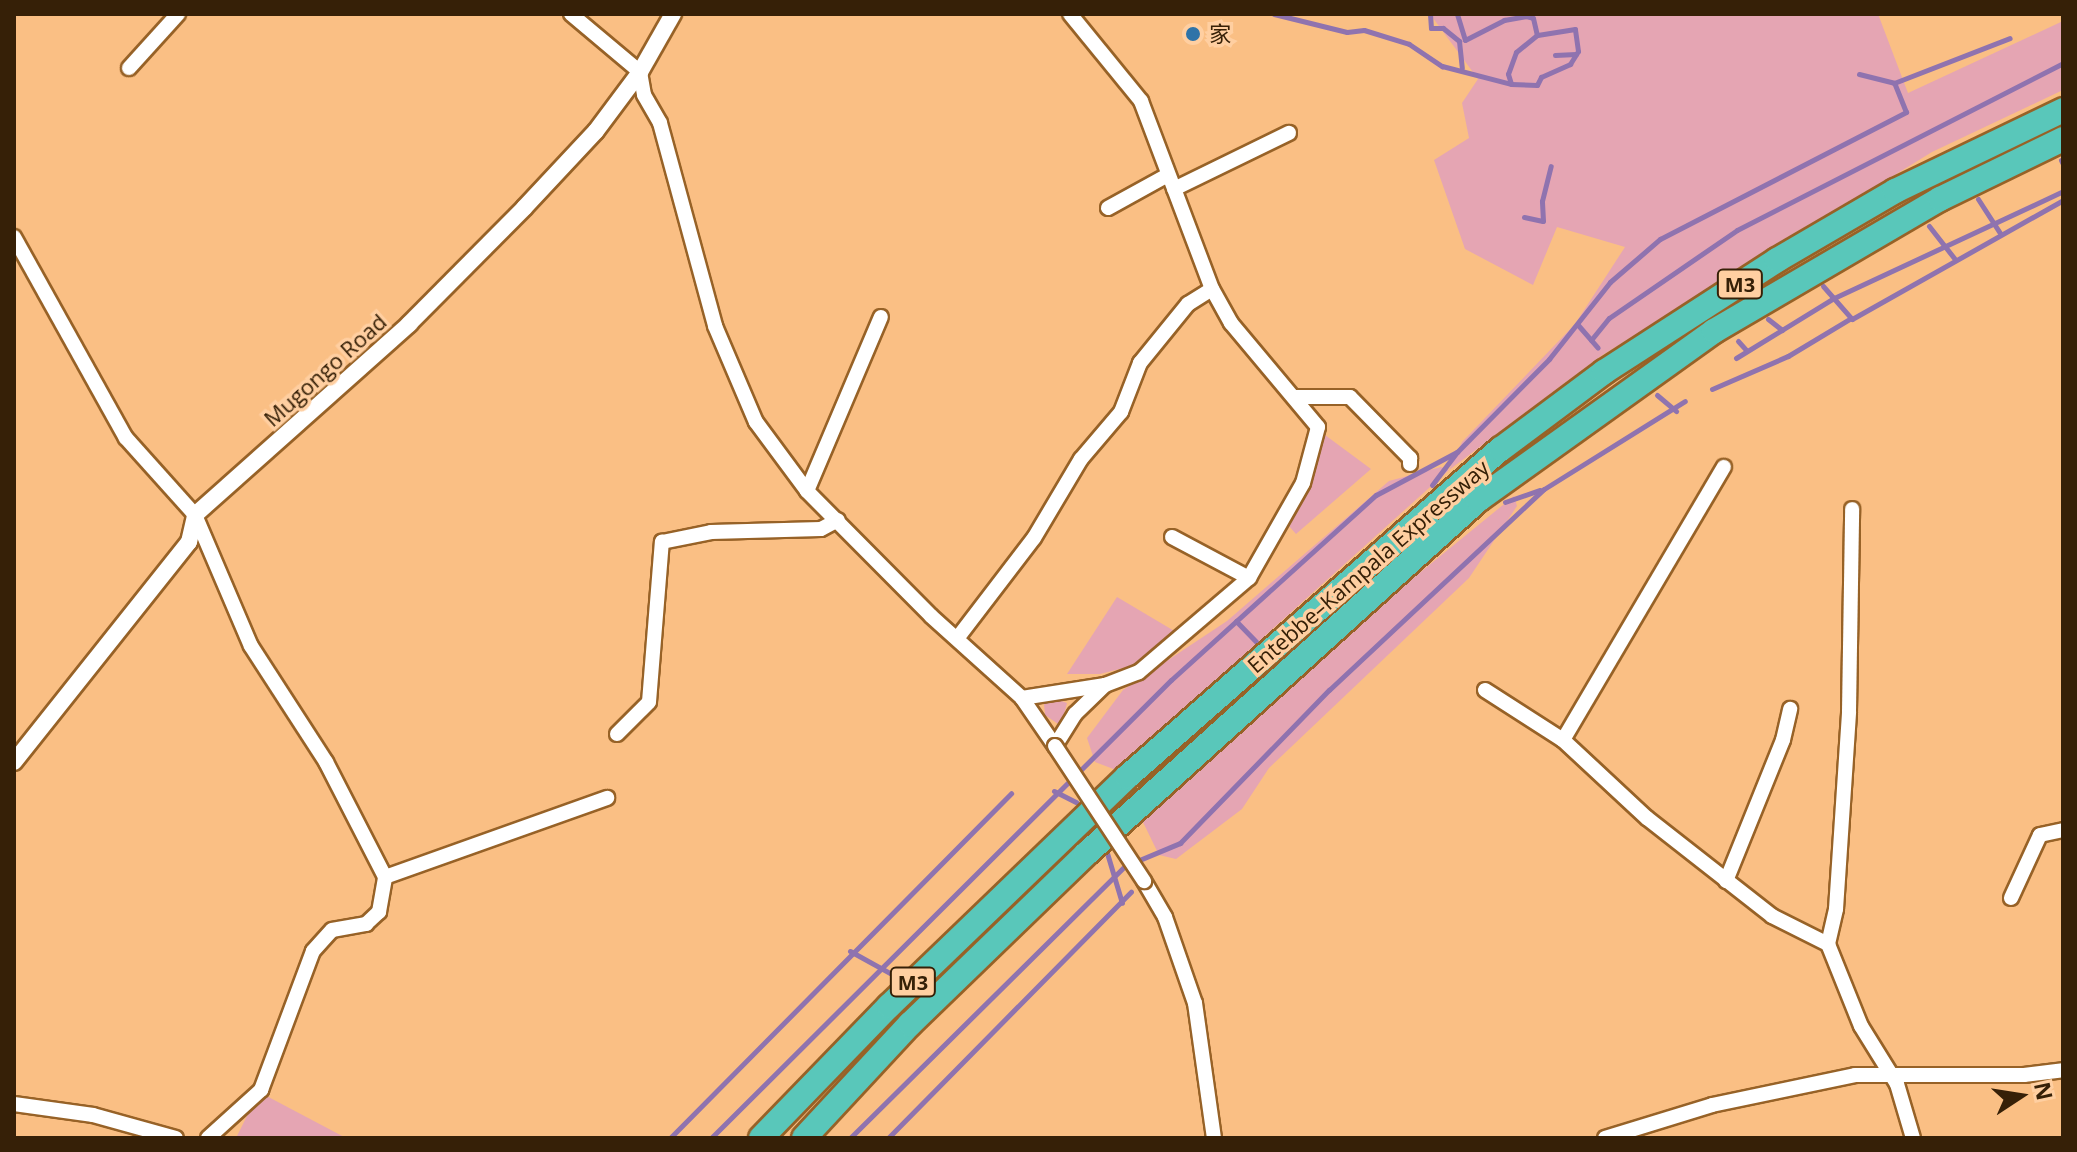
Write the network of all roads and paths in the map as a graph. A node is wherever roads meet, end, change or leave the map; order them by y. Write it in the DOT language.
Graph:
graph roads {
  1 [pos="178,14"];
  2 [pos="571,14"];
  3 [pos="673,14"];
  4 [pos="1070,14"];
  5 [pos="129,68"];
  6 [pos="640,72"];
  7 [pos="2063,110"];
  8 [pos="1289,133"];
  9 [pos="2063,139"];
  10 [pos="1171,182"];
  11 [pos="1108,208"];
  12 [pos="14,237"];
  13 [pos="1212,289"];
  14 [pos="881,317"];
  15 [pos="1296,397"];
  16 [pos="1410,464"];
  17 [pos="1724,467"];
  18 [pos="807,491"];
  19 [pos="1852,509"];
  20 [pos="195,515"];
  21 [pos="838,520"];
  22 [pos="1172,537"];
  23 [pos="1249,578"];
  24 [pos="959,636"];
  25 [pos="1105,685"];
  26 [pos="1485,690"];
  27 [pos="1022,698"];
  28 [pos="1790,709"];
  29 [pos="617,734"];
  30 [pos="1563,740"];
  31 [pos="1055,746"];
  32 [pos="14,762"];
  33 [pos="607,798"];
  34 [pos="2063,830"];
  35 [pos="385,877"];
  36 [pos="1726,881"];
  37 [pos="2011,898"];
  38 [pos="1828,944"];
  39 [pos="2063,1070"];
  40 [pos="1889,1071"];
  41 [pos="14,1104"];
  42 [pos="176,1138"];
  43 [pos="208,1138"];
  44 [pos="761,1138"];
  45 [pos="804,1138"];
  46 [pos="1214,1138"];
  47 [pos="1605,1138"];
  48 [pos="1913,1138"];
  1 -- 5 [label="street"];
  2 -- 6 [label="street"];
  3 -- 6 [label="street, Mugongo Road"];
  4 -- 10 [label="street"];
  6 -- 18 [label="street"];
  6 -- 20 [label="street, Mugongo Road"];
  7 -- 44 [label="highway, Entebbe–Kampala Expressway / M3"];
  8 -- 10 [label="street"];
  9 -- 45 [label="highway, Entebbe–Kampala Expressway / M3"];
  10 -- 11 [label="street"];
  10 -- 13 [label="street"];
  12 -- 20 [label="street"];
  13 -- 15 [label="street"];
  13 -- 24 [label="street"];
  14 -- 18 [label="street"];
  15 -- 16 [label="street"];
  15 -- 23 [label="street"];
  17 -- 30 [label="street"];
  18 -- 21 [label="street"];
  19 -- 38 [label="street"];
  20 -- 32 [label="street, Mugongo Road"];
  20 -- 35 [label="street"];
  21 -- 24 [label="street"];
  21 -- 29 [label="street"];
  22 -- 23 [label="street"];
  23 -- 25 [label="street"];
  24 -- 27 [label="street"];
  25 -- 27 [label="street"];
  25 -- 31 [label="street"];
  26 -- 30 [label="street"];
  27 -- 31 [label="street"];
  28 -- 36 [label="street"];
  30 -- 36 [label="street"];
  31 -- 46 [label="street, bridge"];
  33 -- 35 [label="street"];
  34 -- 37 [label="street"];
  35 -- 43 [label="street"];
  36 -- 38 [label="street"];
  38 -- 40 [label="street"];
  39 -- 40 [label="street"];
  40 -- 47 [label="street"];
  40 -- 48 [label="street"];
  41 -- 42 [label="street"];
}
